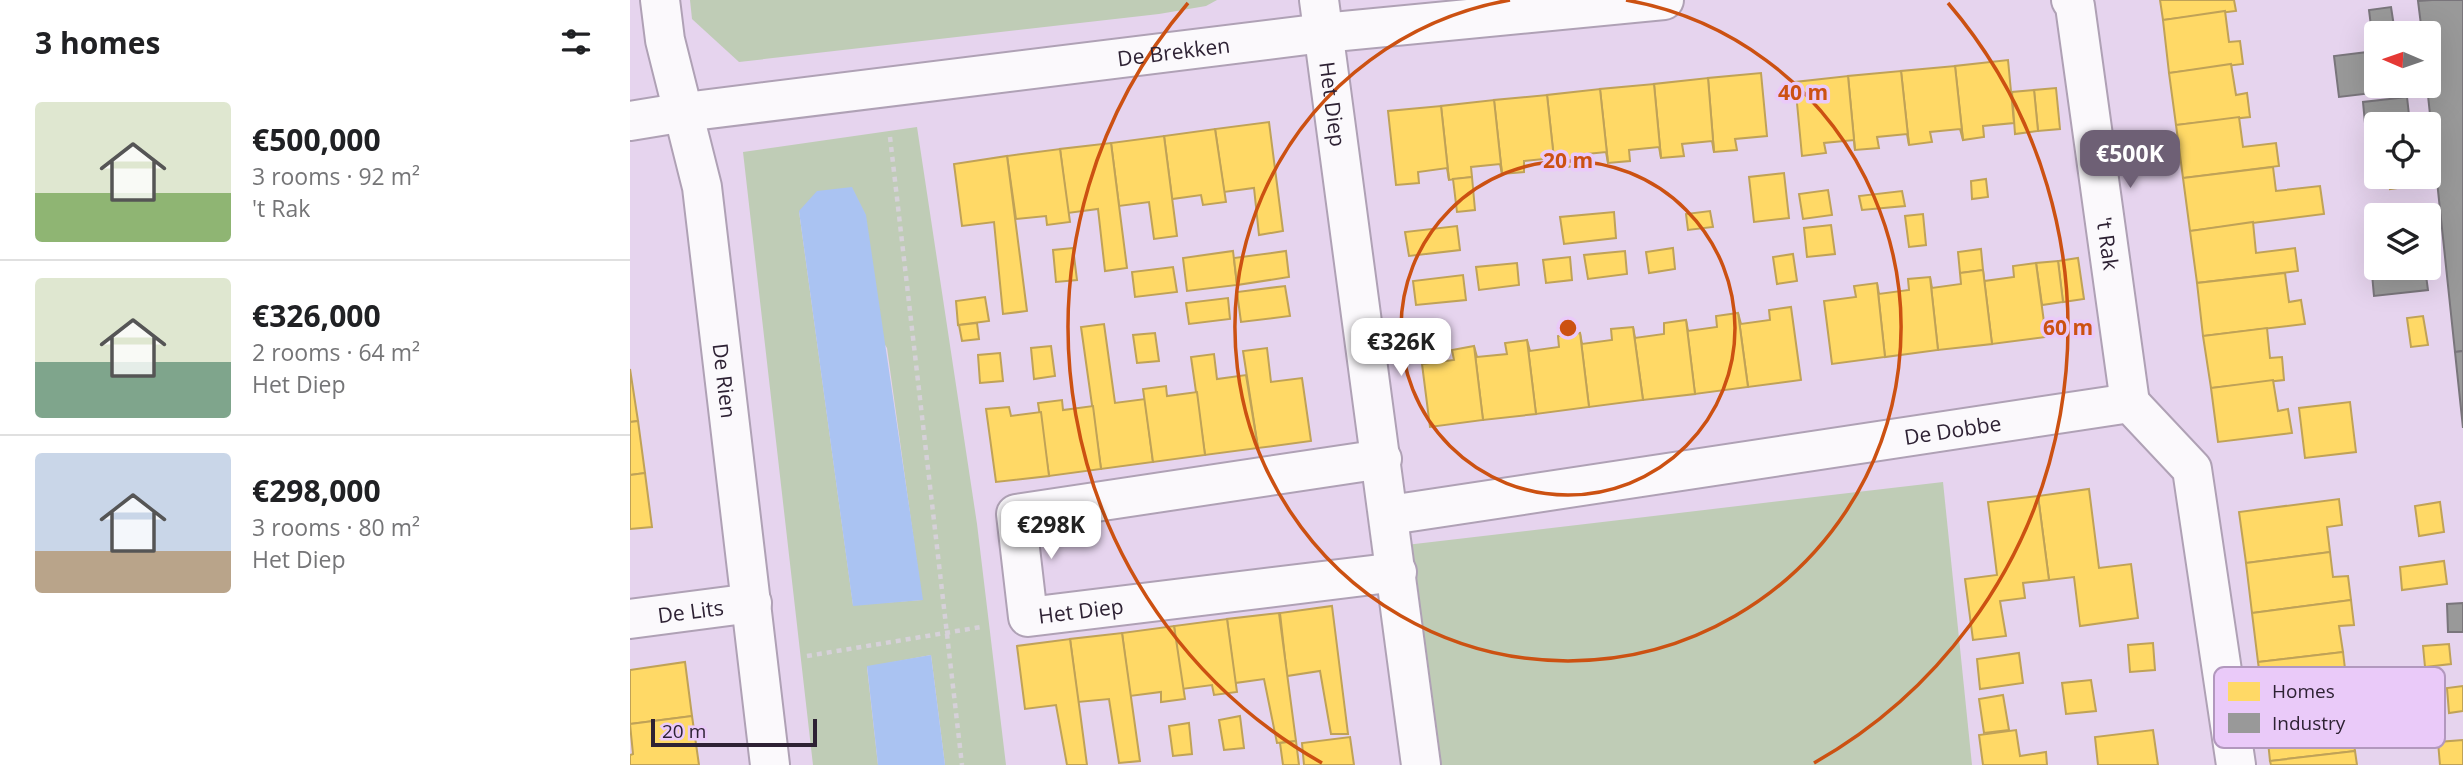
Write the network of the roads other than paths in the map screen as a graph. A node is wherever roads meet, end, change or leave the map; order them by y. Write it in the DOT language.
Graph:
graph roads {
  1 [pos="660,0"];
  2 [pos="1664,0"];
  3 [pos="2071,0"];
  4 [pos="1321,17"];
  5 [pos="685,112"];
  6 [pos="630,121"];
  7 [pos="2130,403"];
  8 [pos="1382,459"];
  9 [pos="1390,516"];
  10 [pos="1397,572"];
  11 [pos="752,603"];
  12 [pos="630,618"];
  13 [pos="2221,667"];
  14 [pos="770,765"];
  15 [pos="1421,765"];
  1 -- 5 [label="street, De Rien"];
  2 -- 4 [label="street, De Brekken"];
  3 -- 7 [label="street, 't Rak"];
  4 -- 5 [label="street, De Brekken"];
  4 -- 8 [label="street, Het Diep"];
  5 -- 6 [label="street, De Brekken"];
  5 -- 11 [label="street, De Rien"];
  7 -- 9 [label="street, De Dobbe"];
  7 -- 13 [label="street"];
  8 -- 9 [label="street, Het Diep"];
  8 -- 10 [label="street, Het Diep"];
  9 -- 10 [label="street, Het Diep"];
  10 -- 15 [label="street, Het Diep"];
  11 -- 12 [label="street, De Lits"];
  11 -- 14 [label="street, De Rien"];
}
